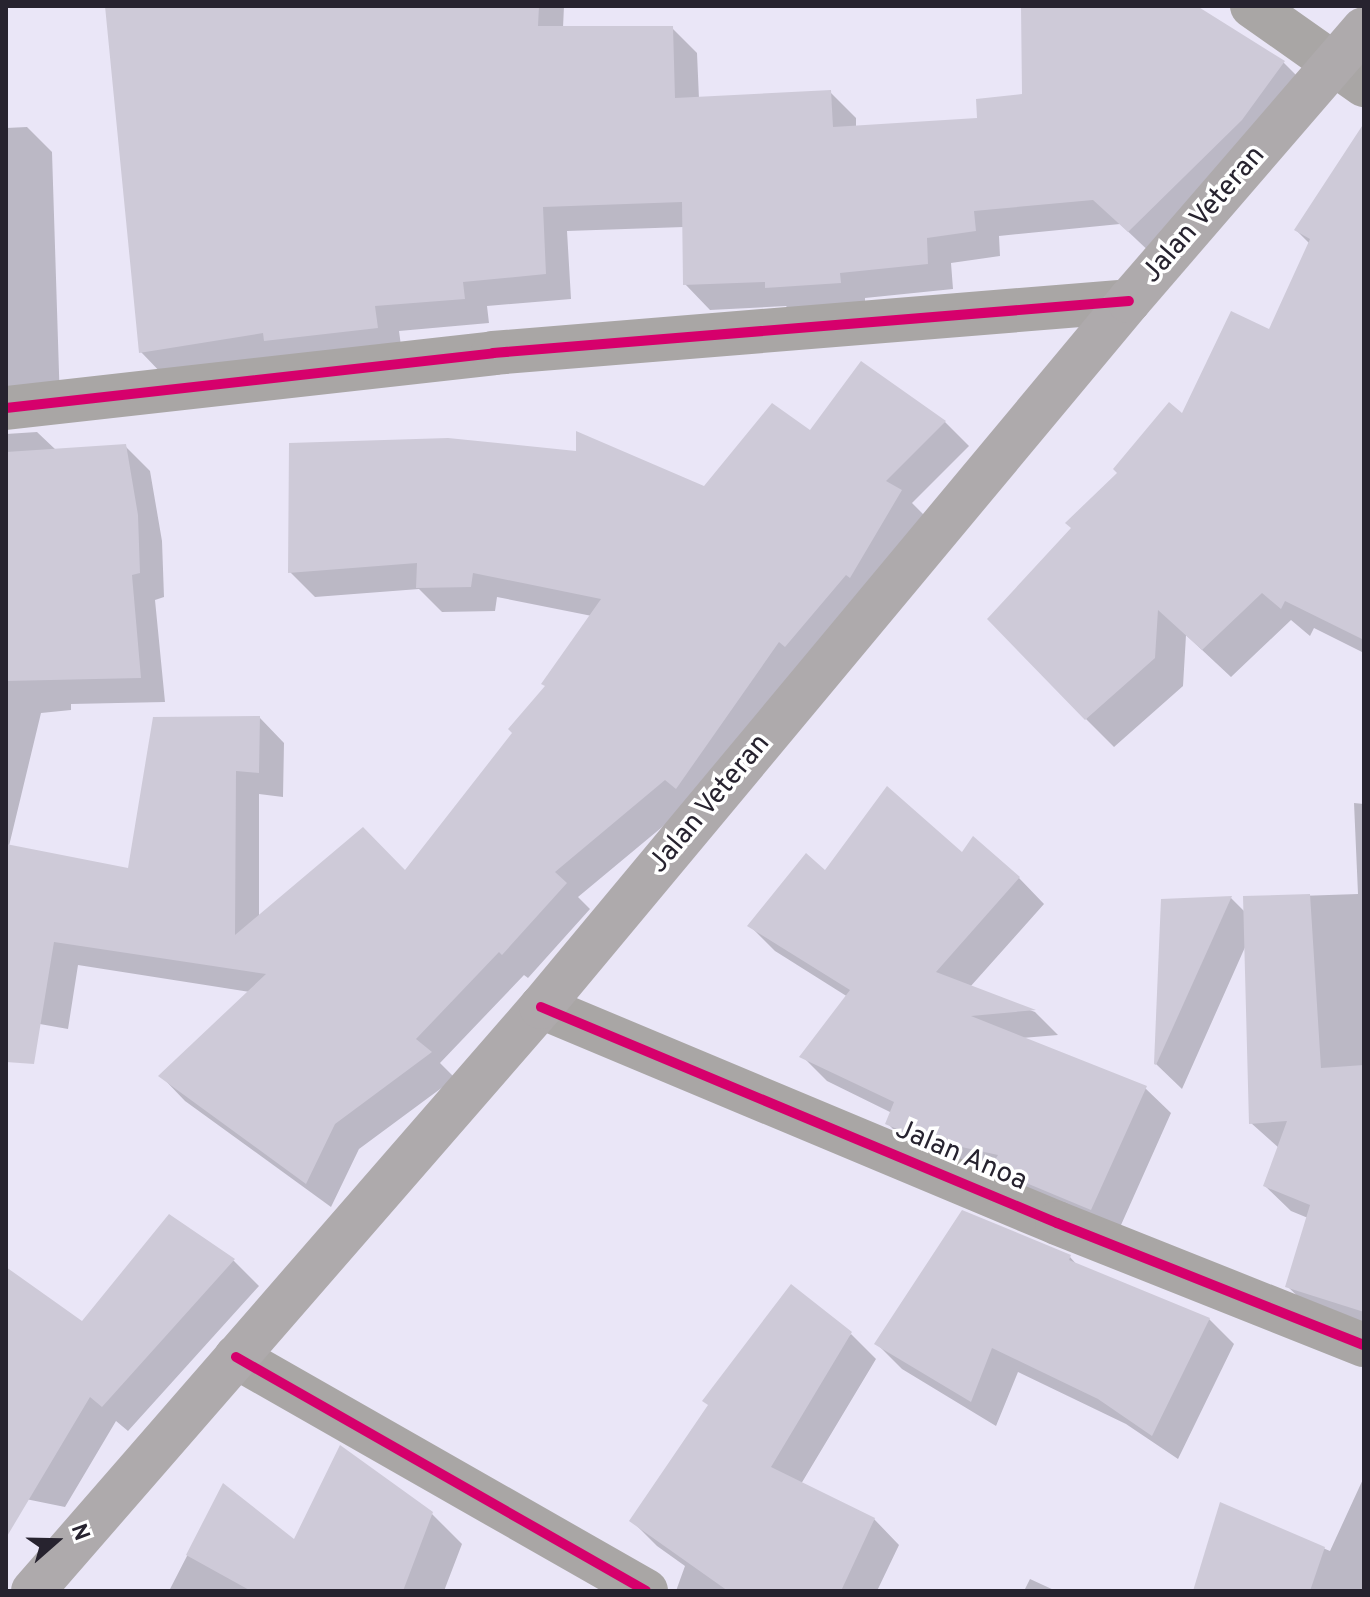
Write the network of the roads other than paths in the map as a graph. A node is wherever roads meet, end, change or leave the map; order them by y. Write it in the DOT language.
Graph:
graph roads {
  1 [pos="1252,6"];
  2 [pos="1362,31"];
  3 [pos="1349,76"];
  4 [pos="1129,301"];
  5 [pos="6,408"];
  6 [pos="541,1007"];
  7 [pos="1364,1345"];
  8 [pos="236,1357"];
  9 [pos="6,1575"];
  10 [pos="41,1581"];
  11 [pos="646,1591"];
  1 -- 3 [label="street"];
  2 -- 3 [label="main road, Jalan Veteran"];
  3 -- 4 [label="main road, Jalan Veteran"];
  4 -- 5 [label="street"];
  4 -- 6 [label="main road, Jalan Veteran"];
  6 -- 7 [label="street, Jalan Anoa"];
  6 -- 8 [label="main road, Jalan Veteran"];
  8 -- 10 [label="main road, Jalan Veteran"];
  8 -- 11 [label="street"];
  9 -- 10 [label="main road, Jalan Veteran"];
}
